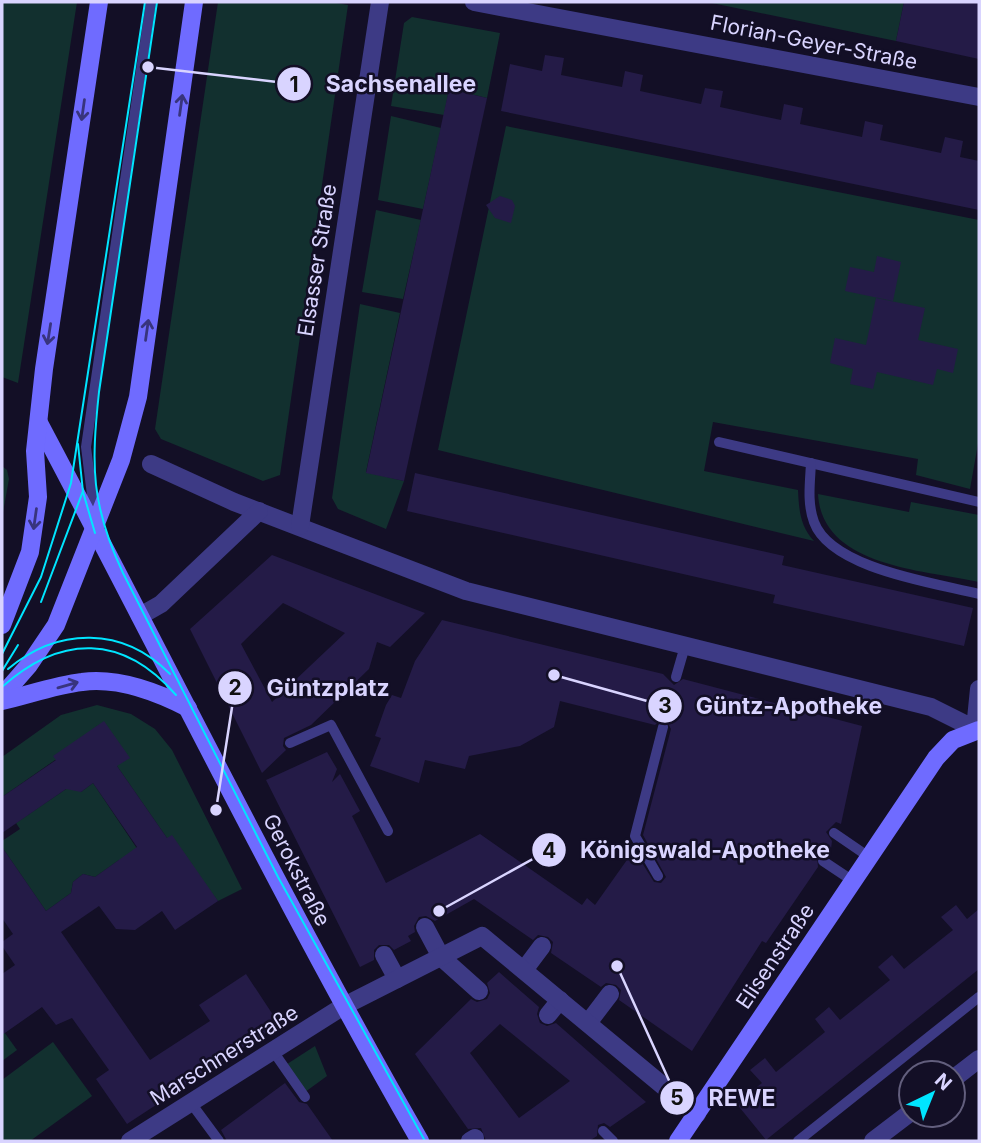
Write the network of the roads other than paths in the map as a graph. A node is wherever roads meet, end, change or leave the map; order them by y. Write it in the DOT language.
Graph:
graph roads {
  1 [pos="99,2"];
  2 [pos="151,2"];
  3 [pos="194,2"];
  4 [pos="380,2"];
  5 [pos="474,2"];
  6 [pos="979,97"];
  7 [pos="39,423"];
  8 [pos="719,442"];
  9 [pos="811,463"];
  10 [pos="151,464"];
  11 [pos="979,502"];
  12 [pos="259,511"];
  13 [pos="300,526"];
  14 [pos="96,527"];
  15 [pos="979,594"];
  16 [pos="140,617"];
  17 [pos="2,625"];
  18 [pos="685,646"];
  19 [pos="676,677"];
  20 [pos="979,689"];
  21 [pos="2,698"];
  22 [pos="188,708"];
  23 [pos="663,727"];
  24 [pos="977,730"];
  25 [pos="289,743"];
  26 [pos="388,831"];
  27 [pos="834,833"];
  28 [pos="869,857"];
  29 [pos="823,861"];
  30 [pos="658,876"];
  31 [pos="853,881"];
  32 [pos="425,927"];
  33 [pos="542,946"];
  34 [pos="384,955"];
  35 [pos="441,957"];
  36 [pos="524,970"];
  37 [pos="397,979"];
  38 [pos="479,991"];
  39 [pos="610,994"];
  40 [pos="979,997"];
  41 [pos="560,1000"];
  42 [pos="342,1007"];
  43 [pos="548,1015"];
  44 [pos="588,1023"];
  45 [pos="273,1051"];
  46 [pos="304,1097"];
  47 [pos="191,1102"];
  48 [pos="697,1115"];
  49 [pos="897,1123"];
  50 [pos="603,1132"];
  51 [pos="133,1140"];
  52 [pos="219,1141"];
  53 [pos="419,1141"];
  54 [pos="613,1141"];
  55 [pos="678,1141"];
  56 [pos="798,1141"];
  57 [pos="873,1141"];
  1 -- 7 [label="street, one-way"];
  2 -- 14 [label="lane"];
  14 -- 3 [label="street, one-way"];
  4 -- 13 [label="street, Elsasser Straße"];
  5 -- 6 [label="street, Florian-Geyer-Straße"];
  7 -- 14 [label="street, Gerokstraße"];
  7 -- 17 [label="street, one-way"];
  8 -- 9 [label="lane"];
  9 -- 11 [label="lane"];
  9 -- 15 [label="lane"];
  10 -- 12 [label="street"];
  12 -- 13 [label="street"];
  12 -- 16 [label="street"];
  13 -- 18 [label="street"];
  14 -- 16 [label="street, Gerokstraße"];
  14 -- 21 [label="street"];
  16 -- 22 [label="street, Gerokstraße"];
  18 -- 19 [label="lane"];
  18 -- 24 [label="street"];
  20 -- 24 [label="street"];
  21 -- 22 [label="street, one-way"];
  22 -- 42 [label="street, Gerokstraße"];
  23 -- 30 [label="lane"];
  24 -- 28 [label="street, Elisenstraße"];
  25 -- 26 [label="lane"];
  27 -- 28 [label="lane"];
  28 -- 31 [label="street, Elisenstraße"];
  29 -- 31 [label="lane"];
  31 -- 48 [label="street, Elisenstraße"];
  32 -- 35 [label="street"];
  33 -- 36 [label="street"];
  34 -- 37 [label="street"];
  35 -- 36 [label="street"];
  35 -- 37 [label="street"];
  35 -- 38 [label="street"];
  36 -- 41 [label="street"];
  37 -- 42 [label="street"];
  39 -- 44 [label="street"];
  40 -- 56 [label="lane"];
  41 -- 43 [label="street"];
  41 -- 44 [label="street"];
  42 -- 45 [label="street, Marschnerstraße"];
  42 -- 53 [label="street, Gerokstraße"];
  44 -- 48 [label="street"];
  45 -- 46 [label="lane"];
  45 -- 47 [label="street, Marschnerstraße"];
  47 -- 51 [label="street, Marschnerstraße"];
  47 -- 52 [label="lane"];
  48 -- 55 [label="street, Elisenstraße"];
  49 -- 57 [label="street"];
  50 -- 54 [label="lane"];
}
